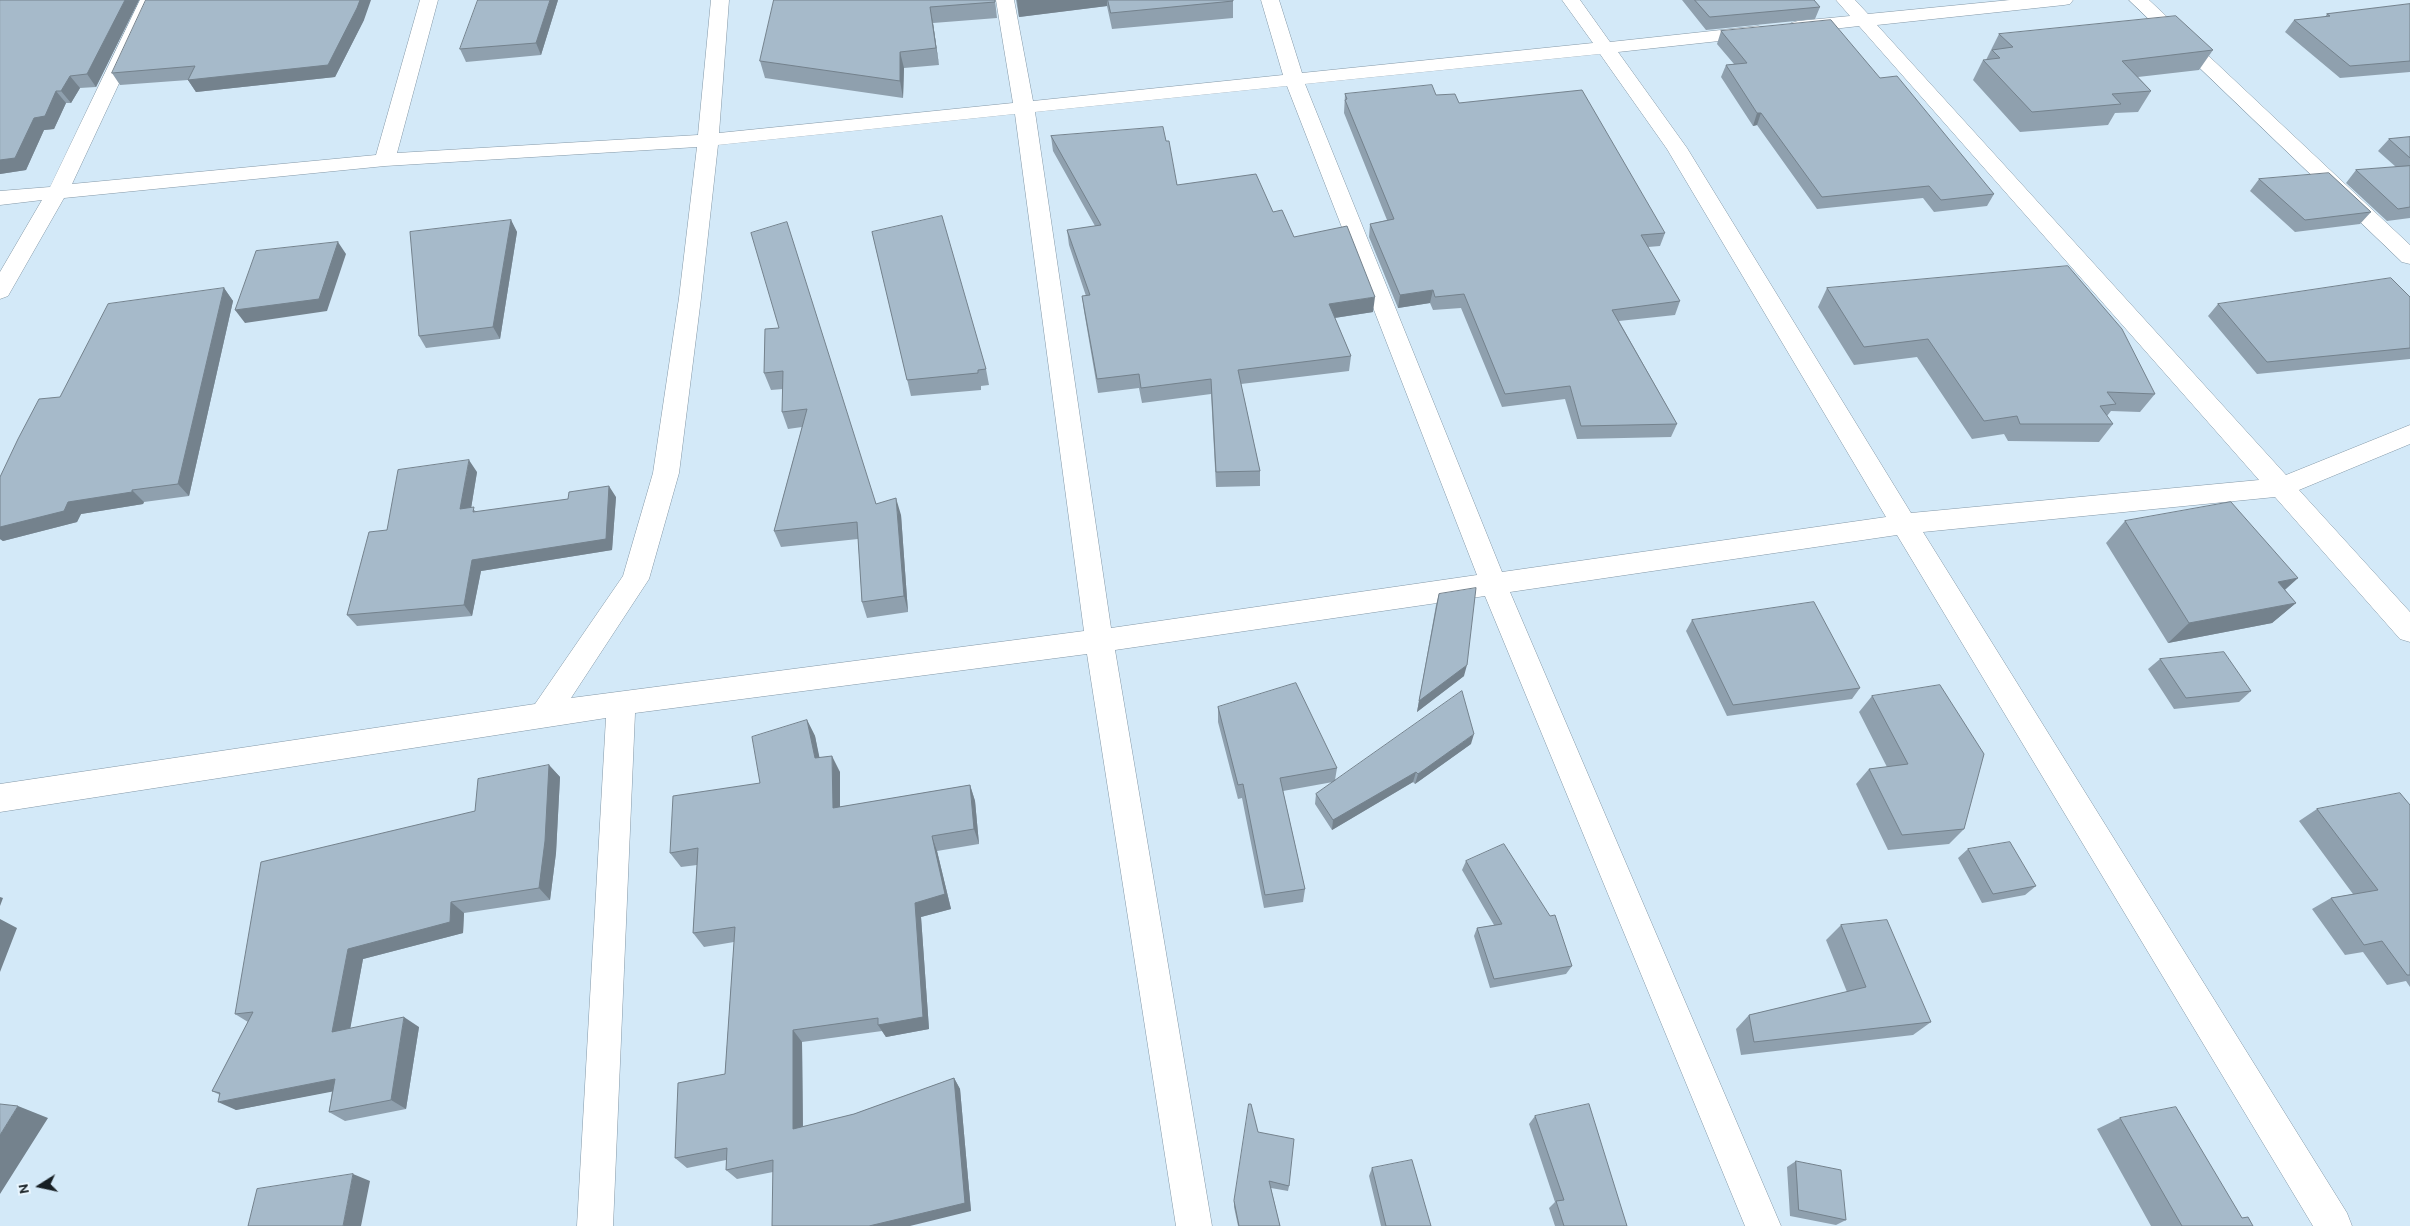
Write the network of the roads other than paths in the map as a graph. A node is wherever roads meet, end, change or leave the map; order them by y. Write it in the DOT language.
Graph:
graph roads {
  1 [pos="149,0"];
  2 [pos="429,0"];
  3 [pos="720,0"];
  4 [pos="1005,0"];
  5 [pos="1270,0"];
  6 [pos="1571,0"];
  7 [pos="1846,0"];
  8 [pos="2064,0"];
  9 [pos="2138,0"];
  10 [pos="1863,21"];
  11 [pos="1604,48"];
  12 [pos="1294,80"];
  13 [pos="1024,108"];
  14 [pos="708,140"];
  15 [pos="385,160"];
  16 [pos="58,191"];
  17 [pos="0,198"];
  18 [pos="2410,257"];
  19 [pos="0,291"];
  20 [pos="2410,434"];
  21 [pos="2282,487"];
  22 [pos="1904,524"];
  23 [pos="1493,583"];
  24 [pos="2410,631"];
  25 [pos="1099,641"];
  26 [pos="621,703"];
  27 [pos="544,715"];
  28 [pos="0,798"];
  29 [pos="595,1226"];
  30 [pos="1194,1226"];
  31 [pos="1763,1226"];
  32 [pos="2334,1226"];
  1 -- 16 [label="street"];
  2 -- 15 [label="street"];
  3 -- 14 [label="street"];
  4 -- 13 [label="street"];
  5 -- 12 [label="street"];
  6 -- 11 [label="street"];
  7 -- 10 [label="street"];
  8 -- 10 [label="street"];
  9 -- 18 [label="street"];
  10 -- 11 [label="street"];
  10 -- 21 [label="street"];
  11 -- 12 [label="street"];
  11 -- 22 [label="street"];
  12 -- 13 [label="street"];
  12 -- 23 [label="street"];
  13 -- 14 [label="street"];
  13 -- 25 [label="street"];
  14 -- 15 [label="street"];
  14 -- 27 [label="street"];
  15 -- 16 [label="street"];
  16 -- 17 [label="street"];
  16 -- 19 [label="street"];
  20 -- 21 [label="street"];
  21 -- 22 [label="street"];
  21 -- 24 [label="street"];
  22 -- 23 [label="street"];
  22 -- 32 [label="street"];
  23 -- 25 [label="street"];
  23 -- 31 [label="street"];
  25 -- 26 [label="street"];
  25 -- 30 [label="street"];
  26 -- 27 [label="street"];
  26 -- 29 [label="street"];
  27 -- 28 [label="street"];
}
